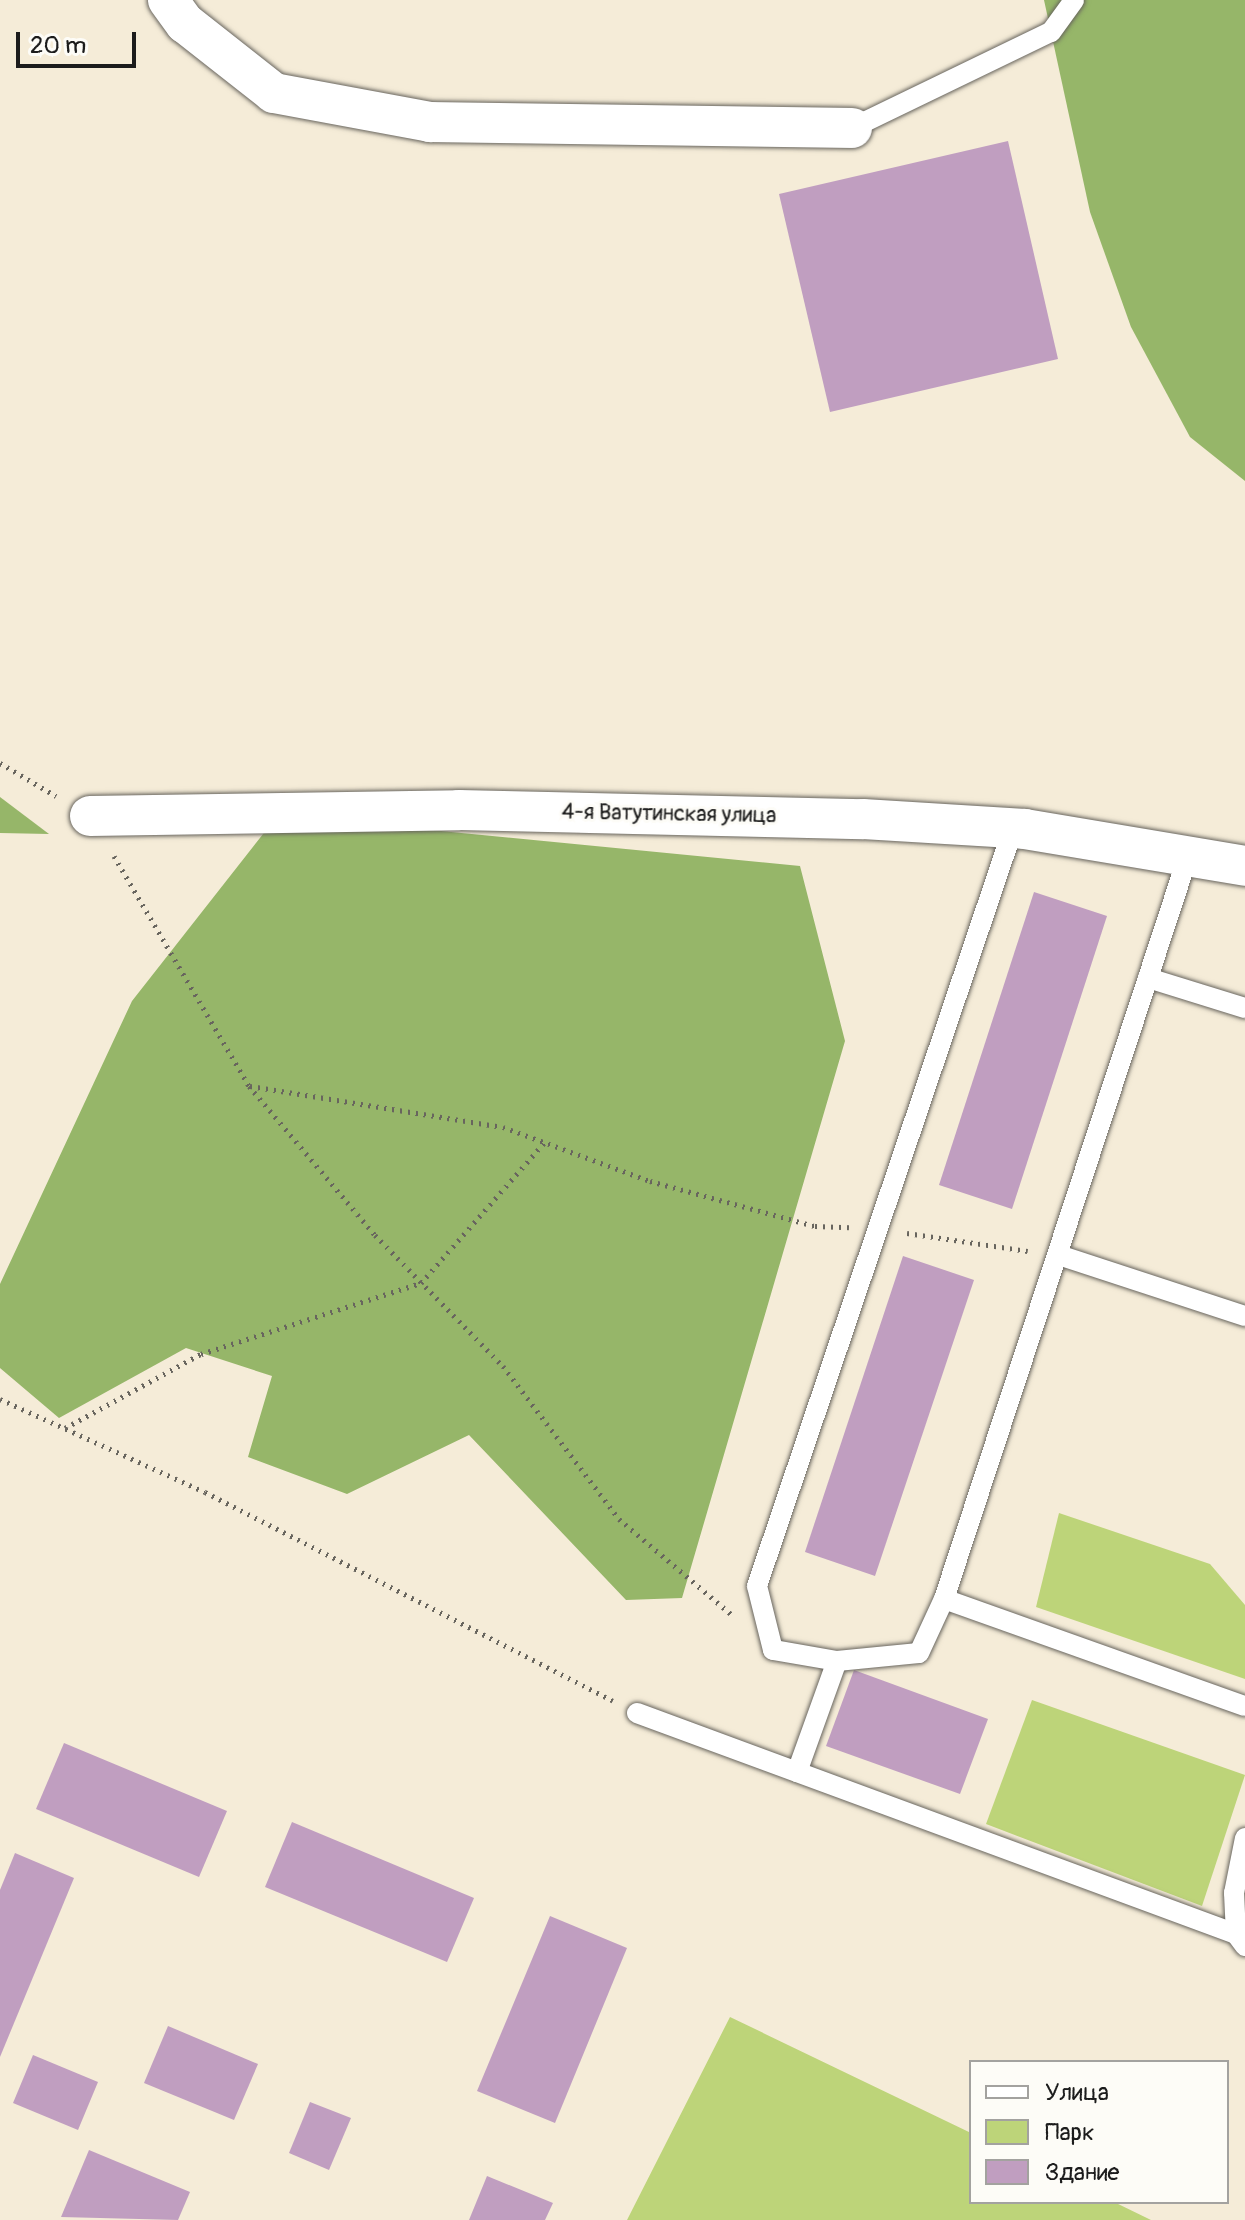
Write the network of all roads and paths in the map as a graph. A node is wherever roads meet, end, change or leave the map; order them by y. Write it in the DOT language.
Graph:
graph roads {
  1 [pos="168,0"];
  2 [pos="1074,0"];
  3 [pos="852,128"];
  4 [pos="0,763"];
  5 [pos="90,816"];
  6 [pos="1013,829"];
  7 [pos="1189,853"];
  8 [pos="1245,866"];
  9 [pos="1148,978"];
  10 [pos="1245,1008"];
  11 [pos="249,1086"];
  12 [pos="545,1142"];
  13 [pos="875,1228"];
  14 [pos="1059,1255"];
  15 [pos="421,1283"];
  16 [pos="1245,1316"];
  17 [pos="0,1399"];
  18 [pos="64,1428"];
  19 [pos="944,1599"];
  20 [pos="773,1650"];
  21 [pos="837,1661"];
  22 [pos="1245,1706"];
  23 [pos="637,1713"];
  24 [pos="797,1772"];
  25 [pos="1245,1838"];
  26 [pos="1240,1940"];
  1 -- 3 [label="street"];
  2 -- 3 [label="lane"];
  4 -- 5 [label="path"];
  5 -- 6 [label="street, 4-я Ватутинская улица"];
  5 -- 11 [label="path"];
  6 -- 7 [label="street, 4-я Ватутинская улица"];
  6 -- 13 [label="lane"];
  7 -- 8 [label="street, 4-я Ватутинская улица"];
  7 -- 9 [label="lane"];
  9 -- 10 [label="lane"];
  9 -- 14 [label="lane"];
  11 -- 12 [label="path"];
  11 -- 15 [label="path"];
  12 -- 13 [label="path"];
  12 -- 15 [label="path"];
  13 -- 14 [label="path"];
  13 -- 20 [label="lane"];
  14 -- 16 [label="lane"];
  14 -- 19 [label="lane"];
  15 -- 18 [label="path"];
  15 -- 20 [label="path"];
  17 -- 18 [label="path"];
  18 -- 23 [label="path"];
  19 -- 21 [label="lane"];
  19 -- 22 [label="lane"];
  20 -- 21 [label="lane"];
  21 -- 24 [label="lane"];
  23 -- 24 [label="lane"];
  24 -- 26 [label="lane"];
  25 -- 26 [label="lane"];
}
